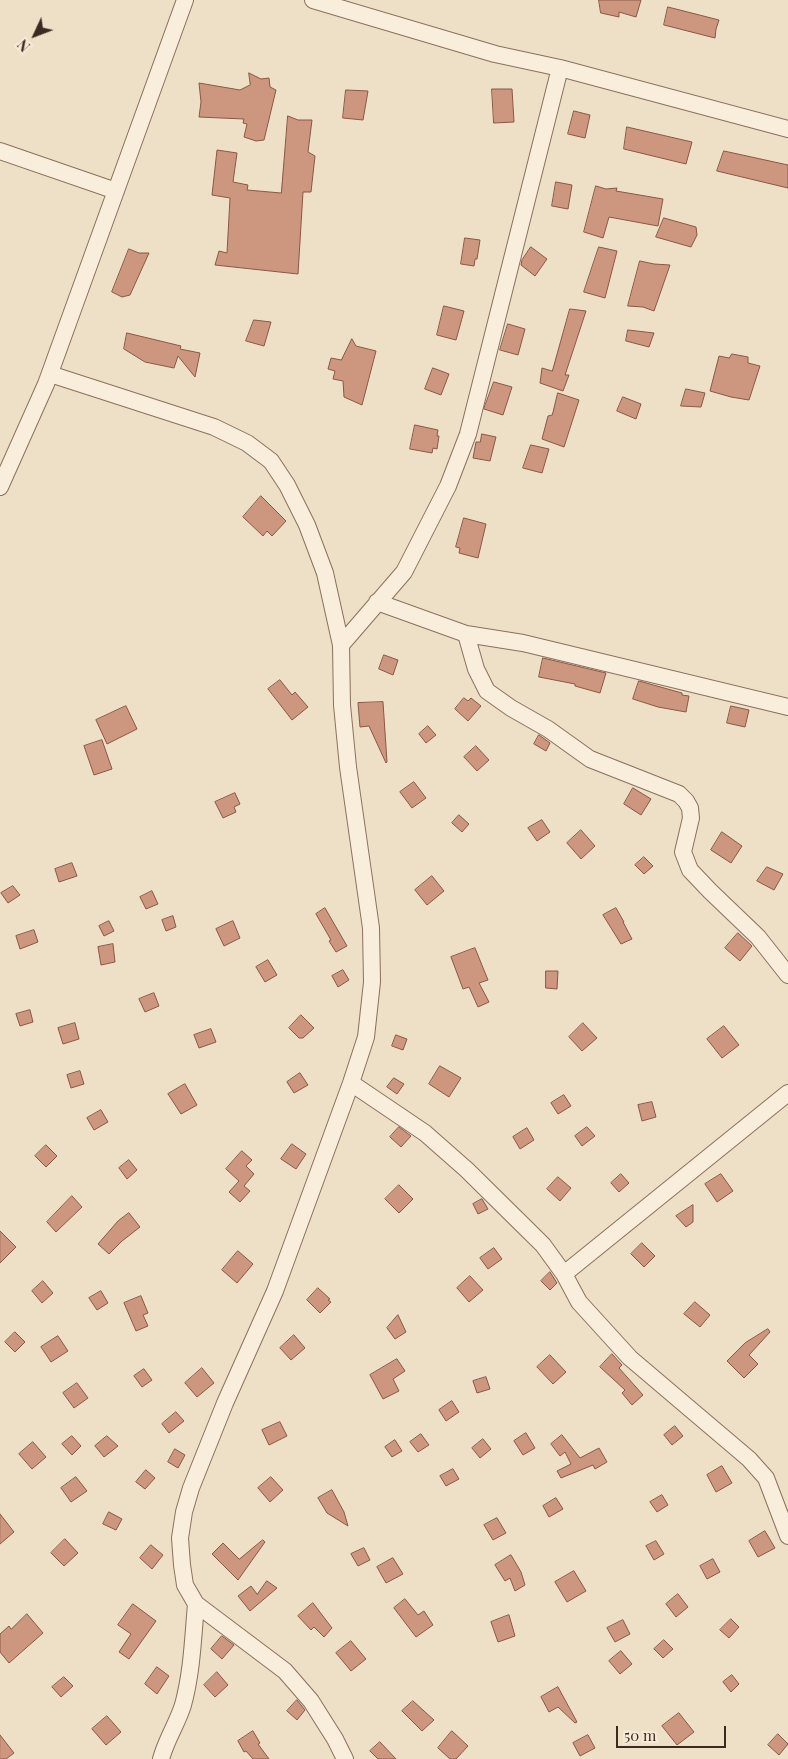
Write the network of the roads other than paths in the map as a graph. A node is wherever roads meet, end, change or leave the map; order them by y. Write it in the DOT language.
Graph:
graph roads {
  1 [pos="185,0"];
  2 [pos="313,0"];
  3 [pos="560,68"];
  4 [pos="788,129"];
  5 [pos="0,151"];
  6 [pos="116,191"];
  7 [pos="50,374"];
  8 [pos="0,486"];
  9 [pos="377,602"];
  10 [pos="466,634"];
  11 [pos="341,645"];
  12 [pos="788,707"];
  13 [pos="788,975"];
  14 [pos="351,1083"];
  15 [pos="788,1093"];
  16 [pos="564,1274"];
  17 [pos="788,1536"];
  18 [pos="196,1604"];
  19 [pos="161,1759"];
  20 [pos="345,1759"];
  1 -- 6 [label="street"];
  2 -- 3 [label="street"];
  3 -- 4 [label="street"];
  3 -- 9 [label="street"];
  5 -- 6 [label="street"];
  6 -- 7 [label="street"];
  7 -- 8 [label="street"];
  7 -- 11 [label="street"];
  9 -- 10 [label="street"];
  9 -- 11 [label="street"];
  10 -- 12 [label="street"];
  10 -- 13 [label="street"];
  11 -- 14 [label="street"];
  14 -- 16 [label="street"];
  14 -- 18 [label="street"];
  15 -- 16 [label="street"];
  16 -- 17 [label="street"];
  18 -- 19 [label="street"];
  18 -- 20 [label="street"];
}
